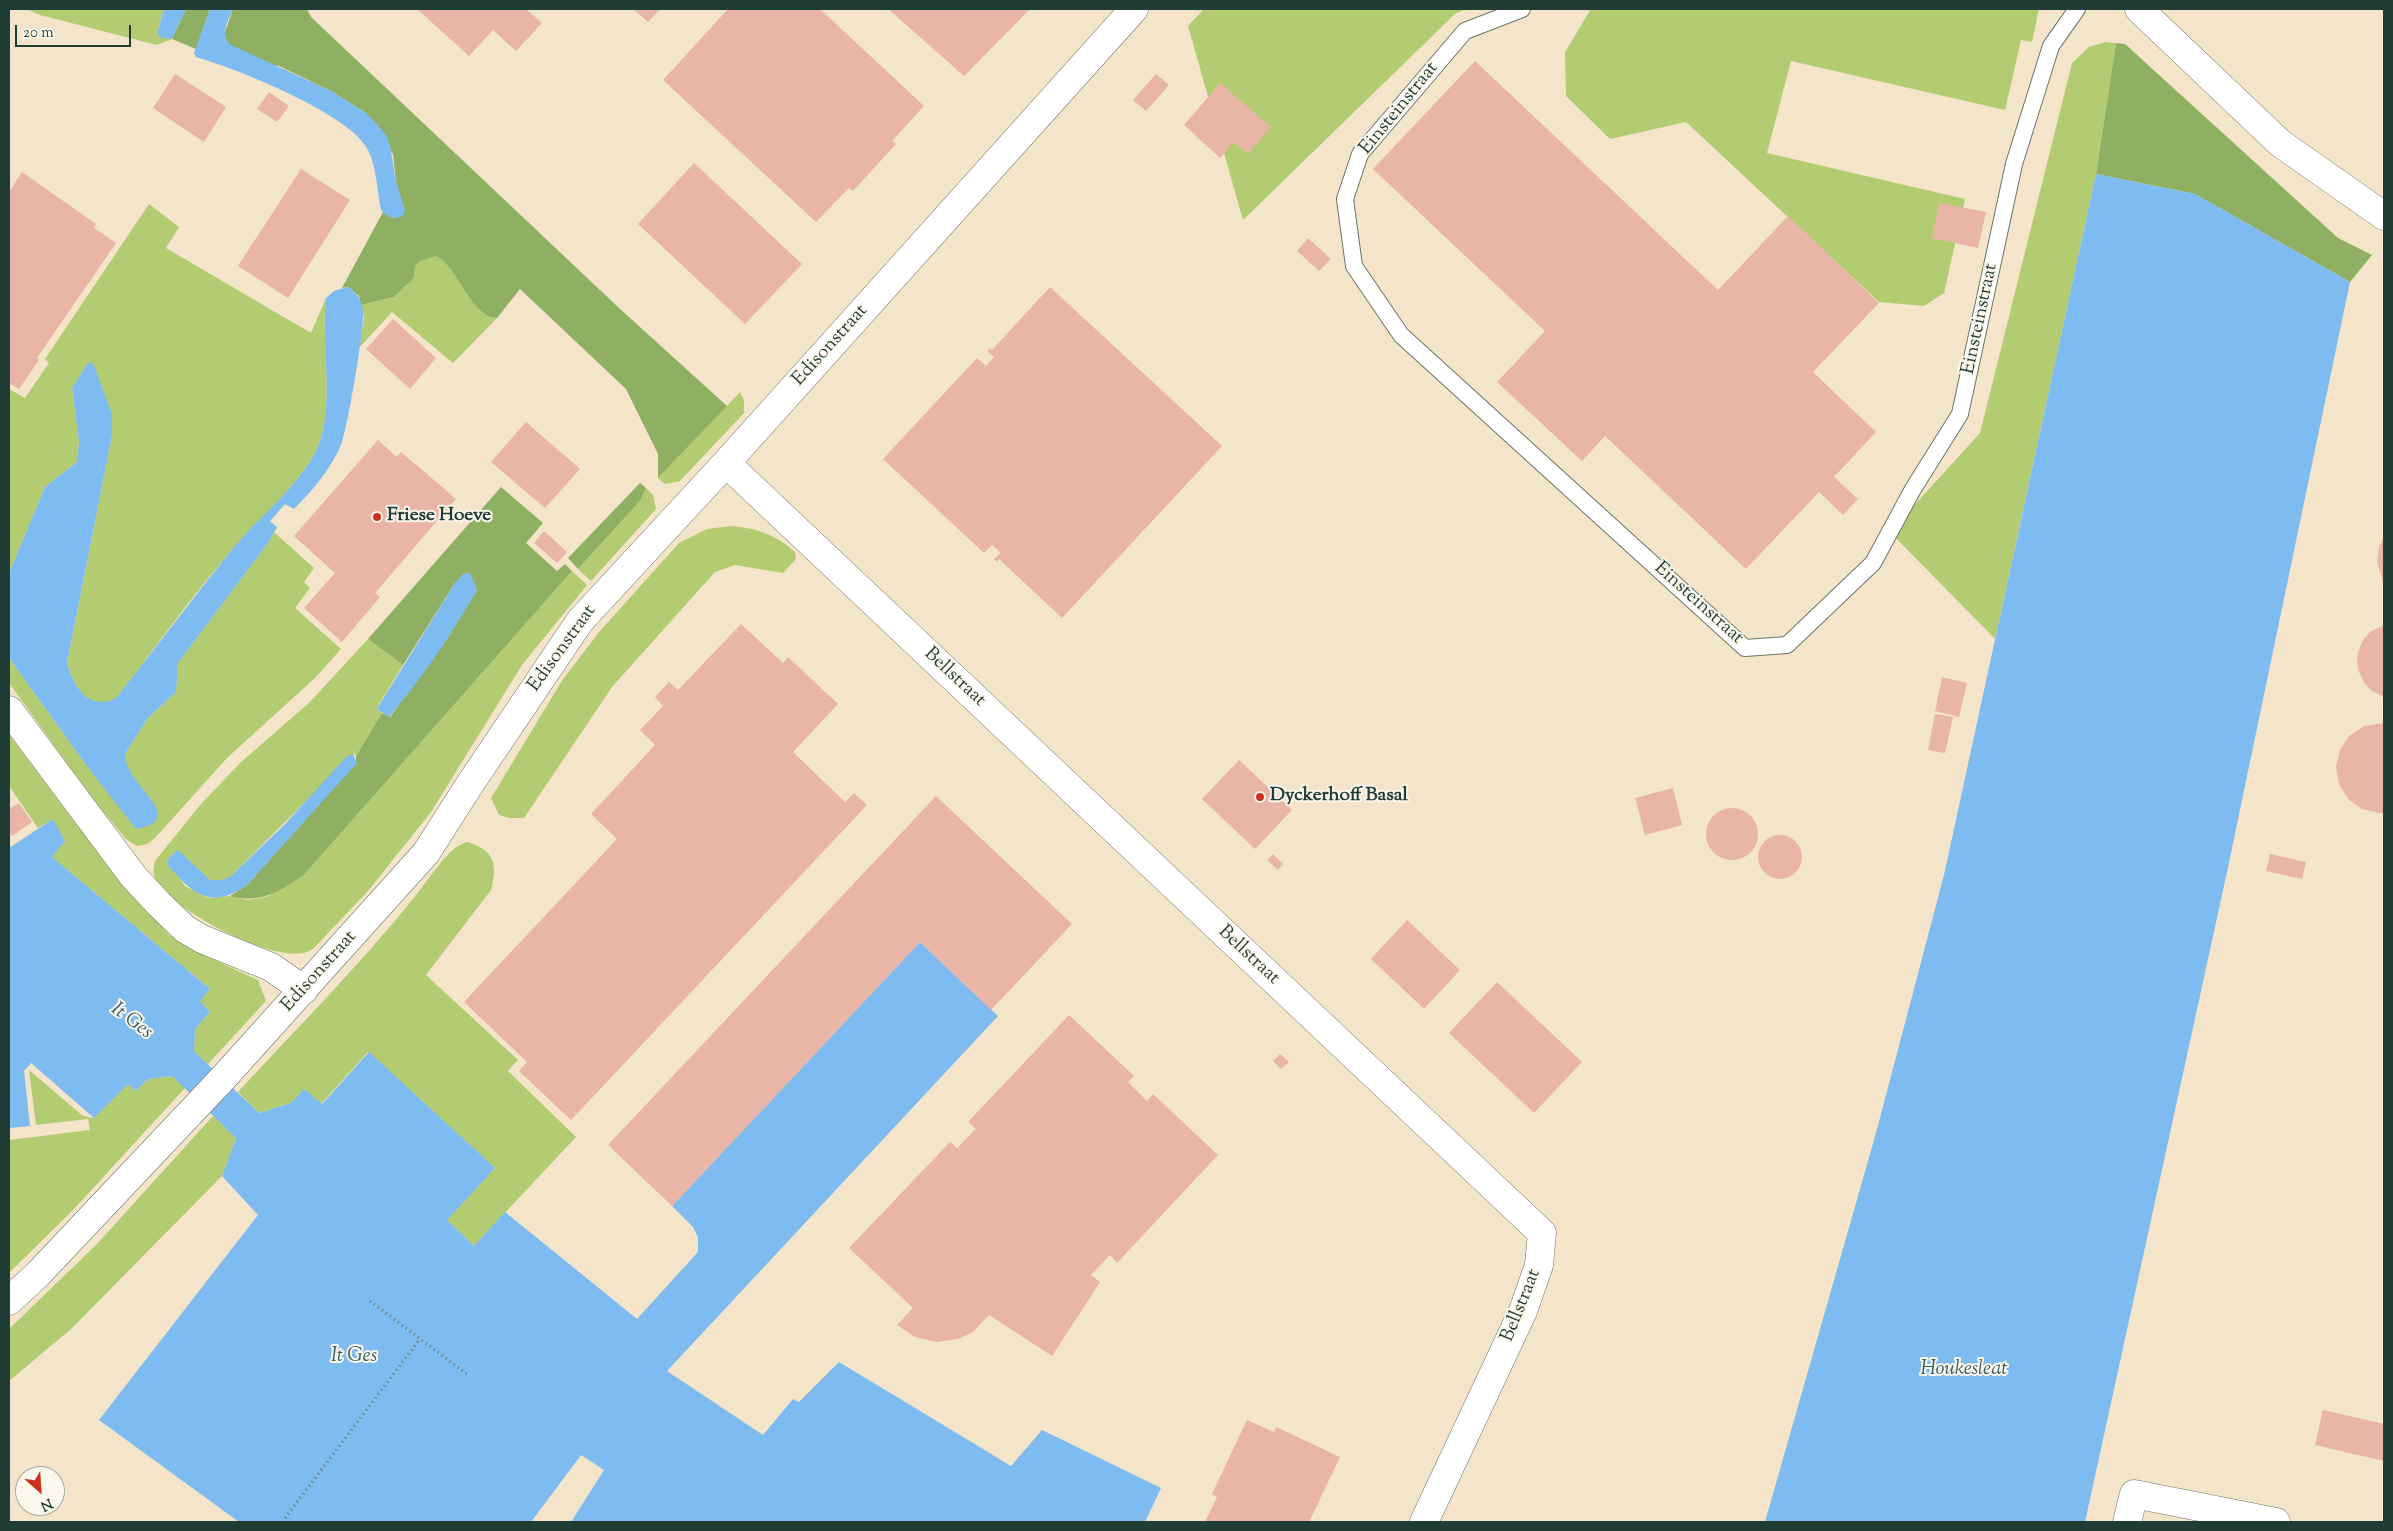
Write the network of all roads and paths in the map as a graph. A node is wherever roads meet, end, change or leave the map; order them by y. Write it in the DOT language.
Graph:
graph roads {
  1 [pos="1134,9"];
  2 [pos="1522,9"];
  3 [pos="2077,9"];
  4 [pos="2139,9"];
  5 [pos="2384,216"];
  6 [pos="726,463"];
  7 [pos="9,710"];
  8 [pos="304,990"];
  9 [pos="9,1301"];
  10 [pos="370,1301"];
  11 [pos="418,1340"];
  12 [pos="468,1375"];
  13 [pos="282,1522"];
  14 [pos="1424,1522"];
  15 [pos="2127,1522"];
  16 [pos="2276,1522"];
  1 -- 6 [label="street, Edisonstraat"];
  2 -- 3 [label="lane, Einsteinstraat"];
  4 -- 5 [label="street"];
  6 -- 8 [label="street, Edisonstraat"];
  6 -- 14 [label="street, Bellstraat"];
  7 -- 8 [label="street"];
  8 -- 9 [label="street, Edisonstraat"];
  10 -- 11 [label="path"];
  11 -- 12 [label="path"];
  11 -- 13 [label="path"];
  15 -- 16 [label="street"];
}
